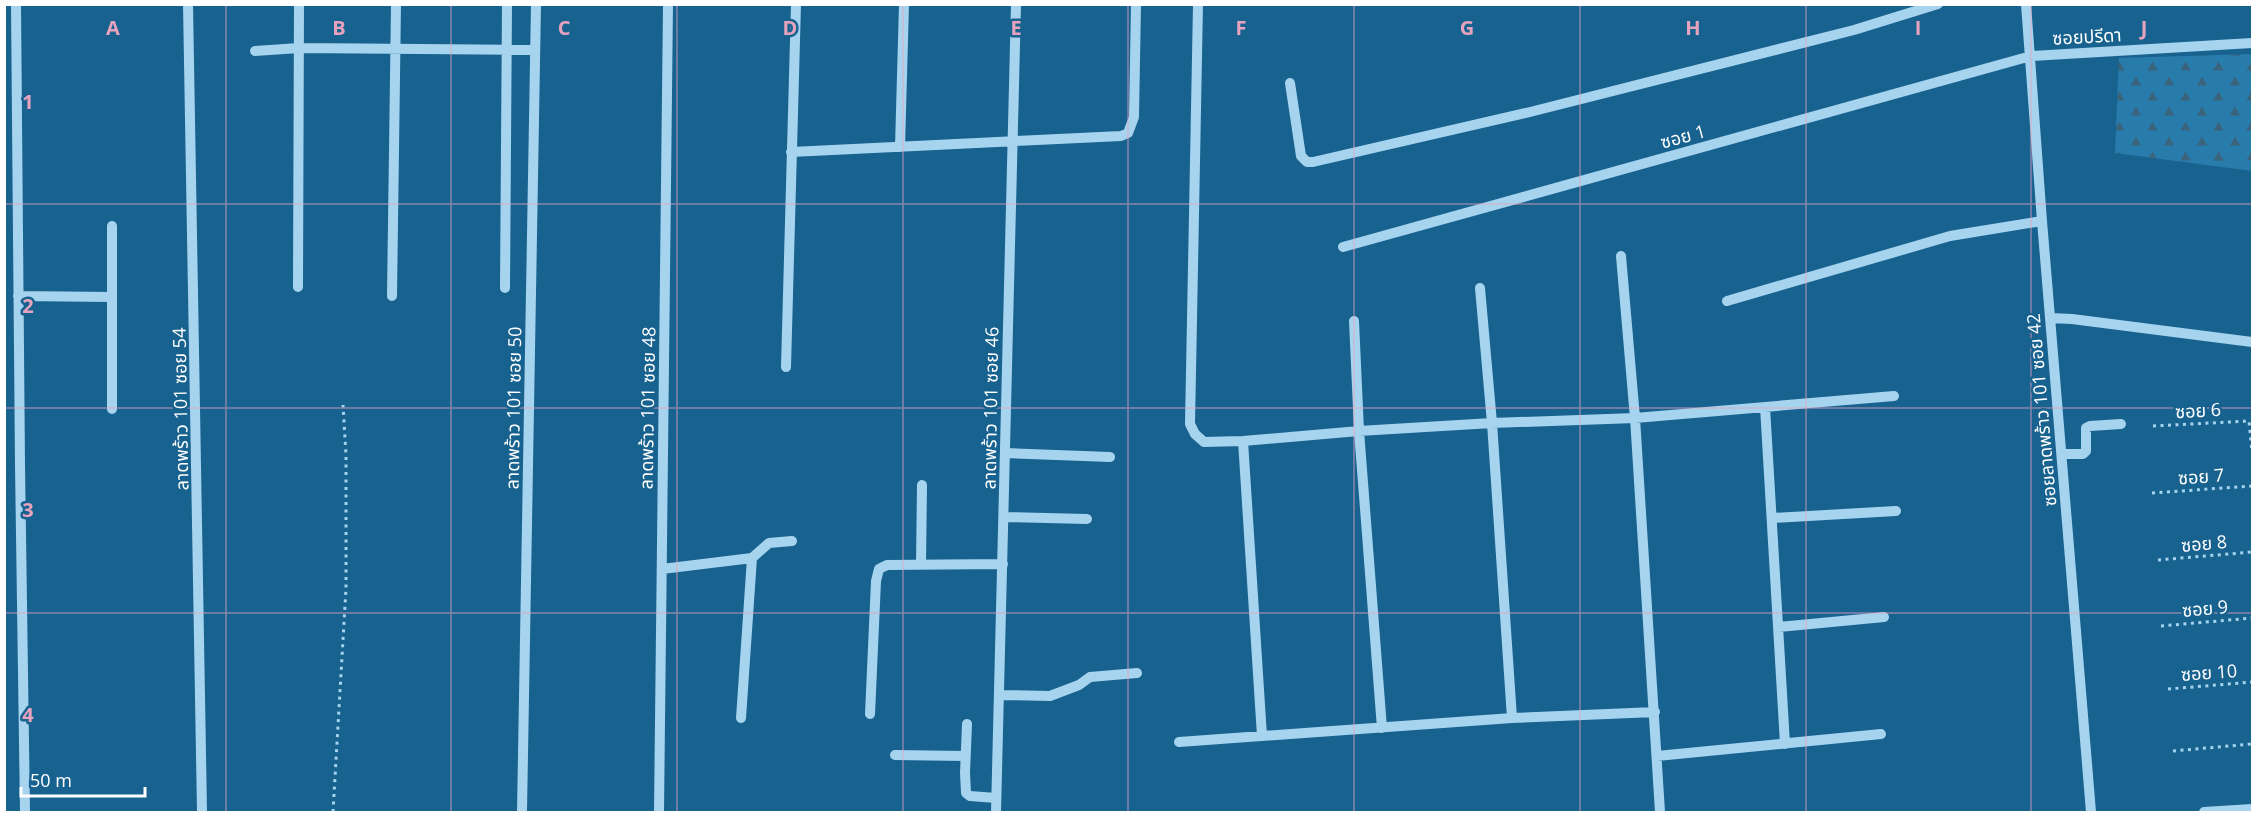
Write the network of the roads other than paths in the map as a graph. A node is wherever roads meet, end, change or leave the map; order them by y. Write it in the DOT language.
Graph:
graph roads {
  1 [pos="16,4"];
  2 [pos="188,4"];
  3 [pos="299,4"];
  4 [pos="396,4"];
  5 [pos="507,4"];
  6 [pos="536,4"];
  7 [pos="668,4"];
  8 [pos="796,4"];
  9 [pos="904,4"];
  10 [pos="1016,4"];
  11 [pos="1136,4"];
  12 [pos="1198,4"];
  13 [pos="1938,4"];
  14 [pos="2026,4"];
  15 [pos="2253,43"];
  16 [pos="300,48"];
  17 [pos="395,49"];
  18 [pos="535,50"];
  19 [pos="255,51"];
  20 [pos="506,51"];
  21 [pos="2031,56"];
  22 [pos="1290,83"];
  23 [pos="1013,141"];
  24 [pos="900,147"];
  25 [pos="791,152"];
  26 [pos="2042,221"];
  27 [pos="112,226"];
  28 [pos="1343,247"];
  29 [pos="1621,256"];
  30 [pos="298,287"];
  31 [pos="505,288"];
  32 [pos="1480,288"];
  33 [pos="18,296"];
  34 [pos="392,296"];
  35 [pos="112,297"];
  36 [pos="1727,300"];
  37 [pos="2050,318"];
  38 [pos="1354,321"];
  39 [pos="2253,342"];
  40 [pos="786,367"];
  41 [pos="1894,396"];
  42 [pos="1765,407"];
  43 [pos="112,409"];
  44 [pos="1635,418"];
  45 [pos="1492,423"];
  46 [pos="2121,424"];
  47 [pos="1359,431"];
  48 [pos="1243,441"];
  49 [pos="1005,453"];
  50 [pos="2062,454"];
  51 [pos="1110,457"];
  52 [pos="922,485"];
  53 [pos="1896,511"];
  54 [pos="1004,517"];
  55 [pos="1772,518"];
  56 [pos="1087,519"];
  57 [pos="792,542"];
  58 [pos="752,558"];
  59 [pos="921,564"];
  60 [pos="1003,564"];
  61 [pos="662,569"];
  62 [pos="1884,617"];
  63 [pos="1779,627"];
  64 [pos="1137,673"];
  65 [pos="999,695"];
  66 [pos="1655,712"];
  67 [pos="870,714"];
  68 [pos="741,718"];
  69 [pos="1512,718"];
  70 [pos="967,724"];
  71 [pos="1382,728"];
  72 [pos="1881,734"];
  73 [pos="1262,736"];
  74 [pos="1179,742"];
  75 [pos="1785,744"];
  76 [pos="895,755"];
  77 [pos="965,756"];
  78 [pos="1657,756"];
  79 [pos="996,798"];
  80 [pos="2253,809"];
  81 [pos="26,813"];
  82 [pos="202,813"];
  83 [pos="522,813"];
  84 [pos="659,813"];
  85 [pos="996,813"];
  86 [pos="1660,813"];
  87 [pos="2091,813"];
  88 [pos="2204,813"];
  1 -- 33 [label="street"];
  2 -- 82 [label="street, ลาดพร้าว 101 ซอย 54"];
  3 -- 16 [label="street"];
  4 -- 17 [label="street"];
  5 -- 20 [label="street"];
  6 -- 18 [label="street, ลาดพร้าว 101 ซอย 50"];
  7 -- 61 [label="street, ลาดพร้าว 101 ซอย 48"];
  8 -- 25 [label="street"];
  9 -- 24 [label="street"];
  10 -- 23 [label="street, ลาดพร้าว 101 ซอย 46"];
  11 -- 23 [label="street"];
  12 -- 48 [label="street"];
  13 -- 22 [label="street"];
  14 -- 21 [label="street, ซอยลาดพร้าว 101 ซอย 42"];
  15 -- 21 [label="street, ซอยปรีดา"];
  16 -- 17 [label="street"];
  16 -- 19 [label="street"];
  16 -- 30 [label="street"];
  17 -- 20 [label="street"];
  17 -- 34 [label="street"];
  18 -- 20 [label="street"];
  18 -- 83 [label="street, ลาดพร้าว 101 ซอย 50"];
  20 -- 31 [label="street"];
  21 -- 26 [label="street, ซอยลาดพร้าว 101 ซอย 42"];
  21 -- 28 [label="street, ซอย 1"];
  23 -- 24 [label="street"];
  23 -- 49 [label="street, ลาดพร้าว 101 ซอย 46"];
  24 -- 25 [label="street"];
  25 -- 40 [label="street"];
  26 -- 36 [label="street"];
  26 -- 37 [label="street, ซอยลาดพร้าว 101 ซอย 42"];
  27 -- 35 [label="street"];
  29 -- 44 [label="street"];
  32 -- 45 [label="street"];
  33 -- 35 [label="street"];
  33 -- 81 [label="street"];
  35 -- 43 [label="street"];
  37 -- 39 [label="street"];
  37 -- 50 [label="street, ซอยลาดพร้าว 101 ซอย 42"];
  38 -- 47 [label="street"];
  41 -- 42 [label="street"];
  42 -- 44 [label="street"];
  42 -- 55 [label="street"];
  44 -- 45 [label="street"];
  44 -- 66 [label="street"];
  45 -- 47 [label="street"];
  45 -- 69 [label="street"];
  46 -- 50 [label="street"];
  47 -- 48 [label="street"];
  47 -- 71 [label="street"];
  48 -- 73 [label="street"];
  49 -- 51 [label="street"];
  49 -- 54 [label="street, ลาดพร้าว 101 ซอย 46"];
  50 -- 87 [label="street, ซอยลาดพร้าว 101 ซอย 42"];
  52 -- 59 [label="street"];
  53 -- 55 [label="street"];
  54 -- 56 [label="street"];
  54 -- 60 [label="street, ลาดพร้าว 101 ซอย 46"];
  55 -- 63 [label="street"];
  57 -- 58 [label="street"];
  58 -- 61 [label="street"];
  58 -- 68 [label="street"];
  59 -- 60 [label="street"];
  59 -- 67 [label="street"];
  60 -- 65 [label="street, ลาดพร้าว 101 ซอย 46"];
  61 -- 84 [label="street, ลาดพร้าว 101 ซอย 48"];
  62 -- 63 [label="street"];
  63 -- 75 [label="street"];
  64 -- 65 [label="street"];
  65 -- 79 [label="street, ลาดพร้าว 101 ซอย 46"];
  66 -- 69 [label="street"];
  66 -- 78 [label="street"];
  69 -- 71 [label="street"];
  70 -- 77 [label="street"];
  71 -- 73 [label="street"];
  72 -- 75 [label="street"];
  73 -- 74 [label="street"];
  75 -- 78 [label="street"];
  76 -- 77 [label="street"];
  77 -- 79 [label="street"];
  78 -- 86 [label="street"];
  79 -- 85 [label="street, ลาดพร้าว 101 ซอย 46"];
  80 -- 88 [label="street"];
}
